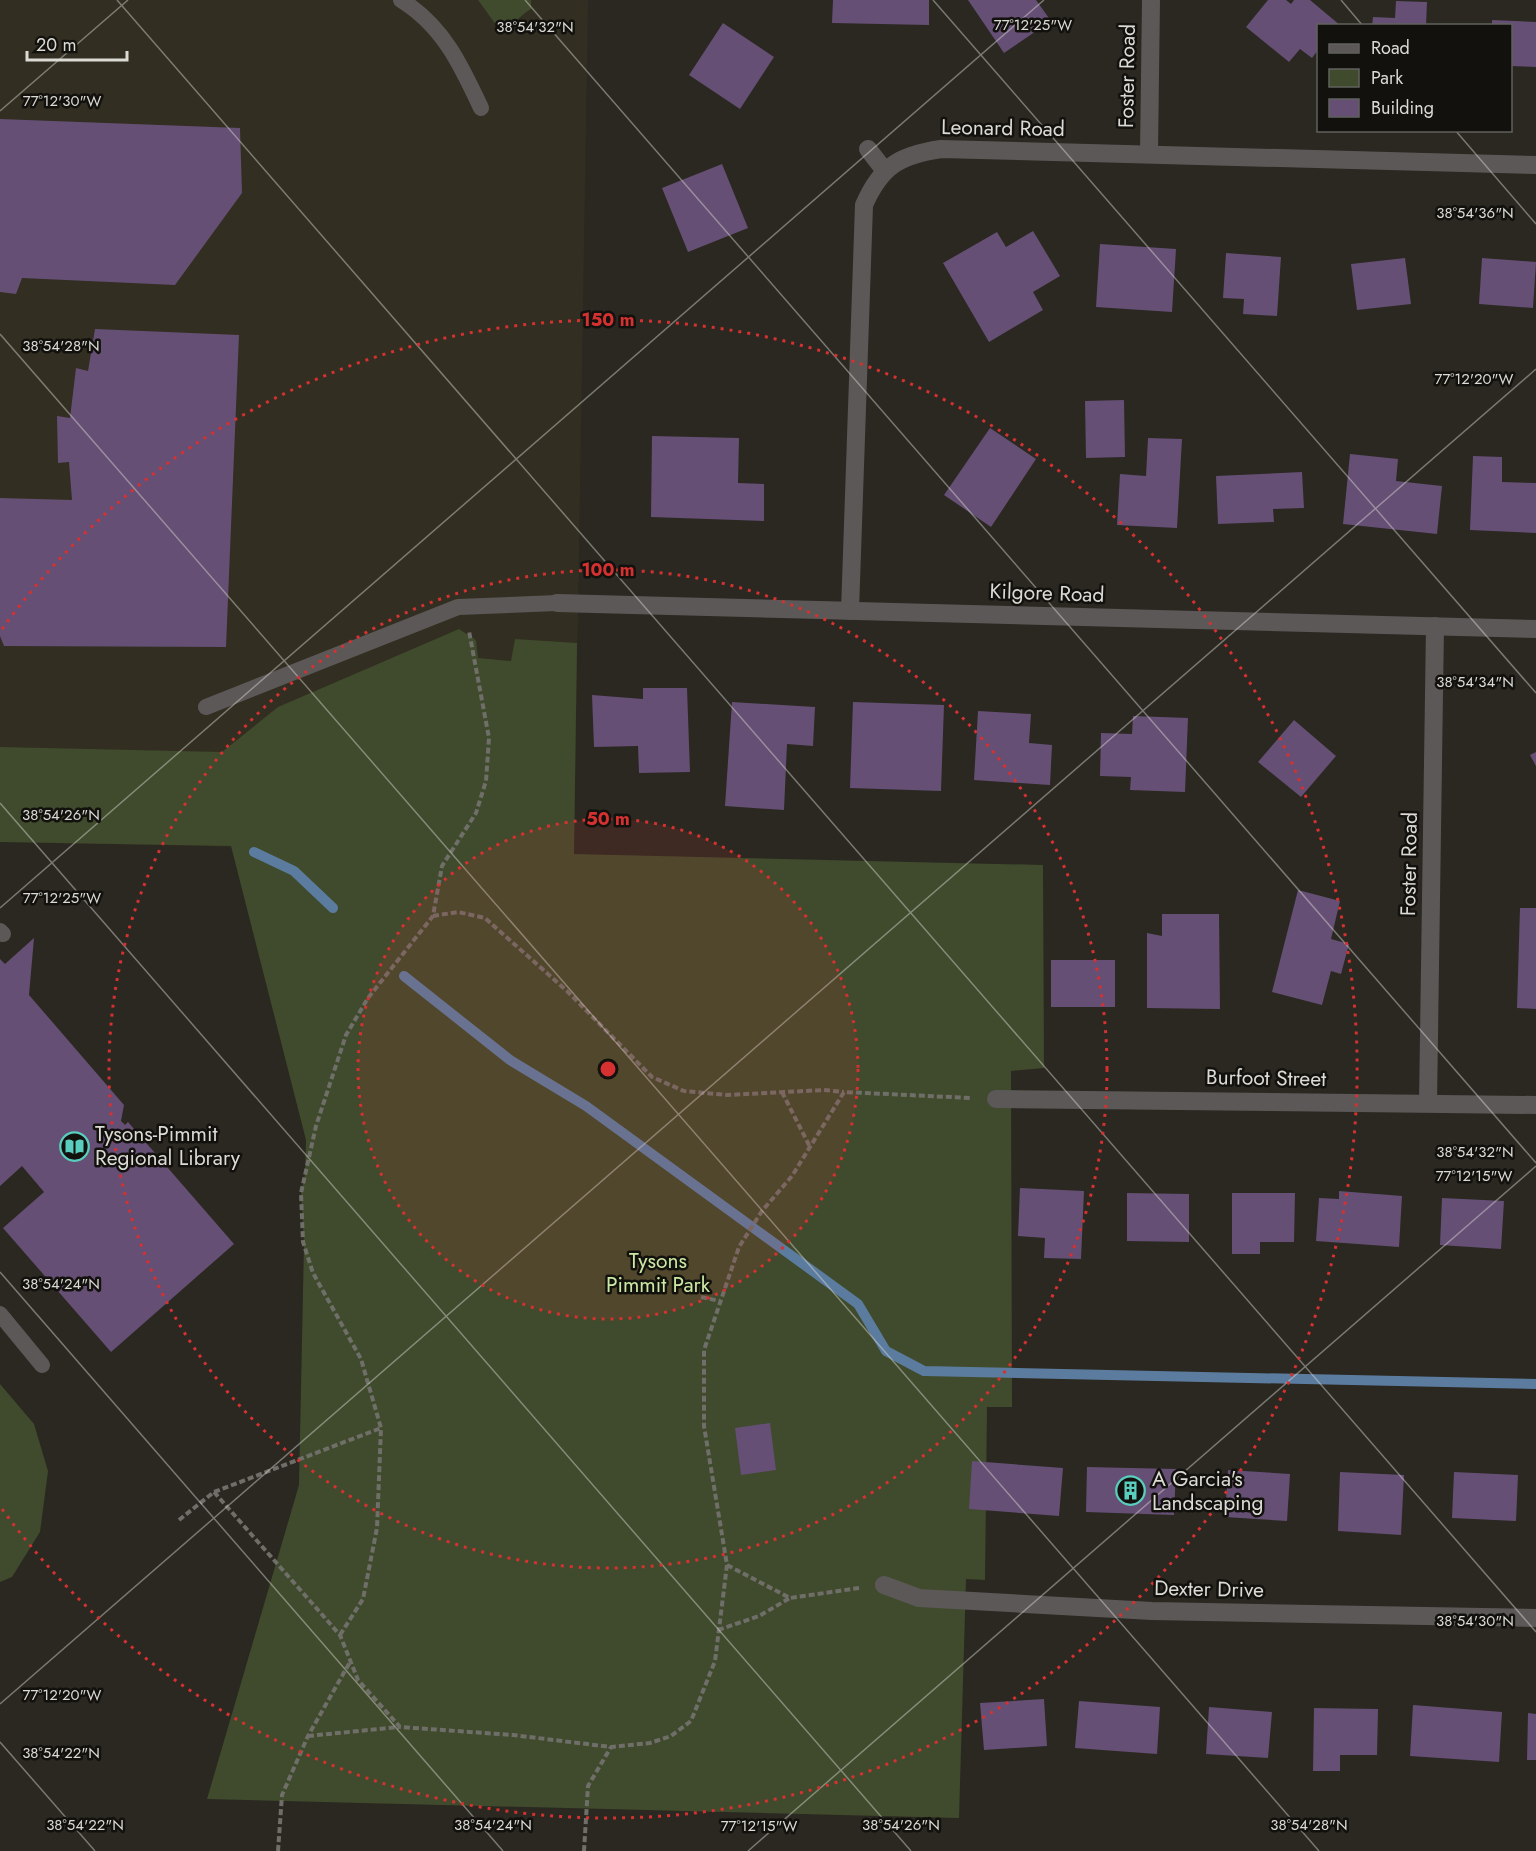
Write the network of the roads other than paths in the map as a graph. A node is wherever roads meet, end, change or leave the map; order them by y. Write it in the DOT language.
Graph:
graph roads {
  1 [pos="401,0"];
  2 [pos="1151,0"];
  3 [pos="481,108"];
  4 [pos="868,149"];
  5 [pos="1149,153"];
  6 [pos="1536,165"];
  7 [pos="885,171"];
  8 [pos="557,603"];
  9 [pos="850,611"];
  10 [pos="1435,626"];
  11 [pos="1536,629"];
  12 [pos="206,707"];
  13 [pos="996,1099"];
  14 [pos="1428,1103"];
  15 [pos="1536,1105"];
  16 [pos="0,1314"];
  17 [pos="42,1365"];
  18 [pos="884,1585"];
  19 [pos="1536,1618"];
  1 -- 3 [label="lane"];
  2 -- 5 [label="street, Foster Road"];
  4 -- 7 [label="street"];
  5 -- 6 [label="street, Leonard Road"];
  5 -- 7 [label="street, Leonard Road"];
  7 -- 9 [label="street, Leonard Road"];
  8 -- 9 [label="street, Kilgore Road"];
  8 -- 12 [label="lane"];
  9 -- 10 [label="street, Kilgore Road"];
  10 -- 11 [label="street, Kilgore Road"];
  10 -- 14 [label="street, Foster Road"];
  13 -- 14 [label="street, Burfoot Street"];
  14 -- 15 [label="street, Burfoot Street"];
  16 -- 17 [label="lane"];
  18 -- 19 [label="street, Dexter Drive"];
}
